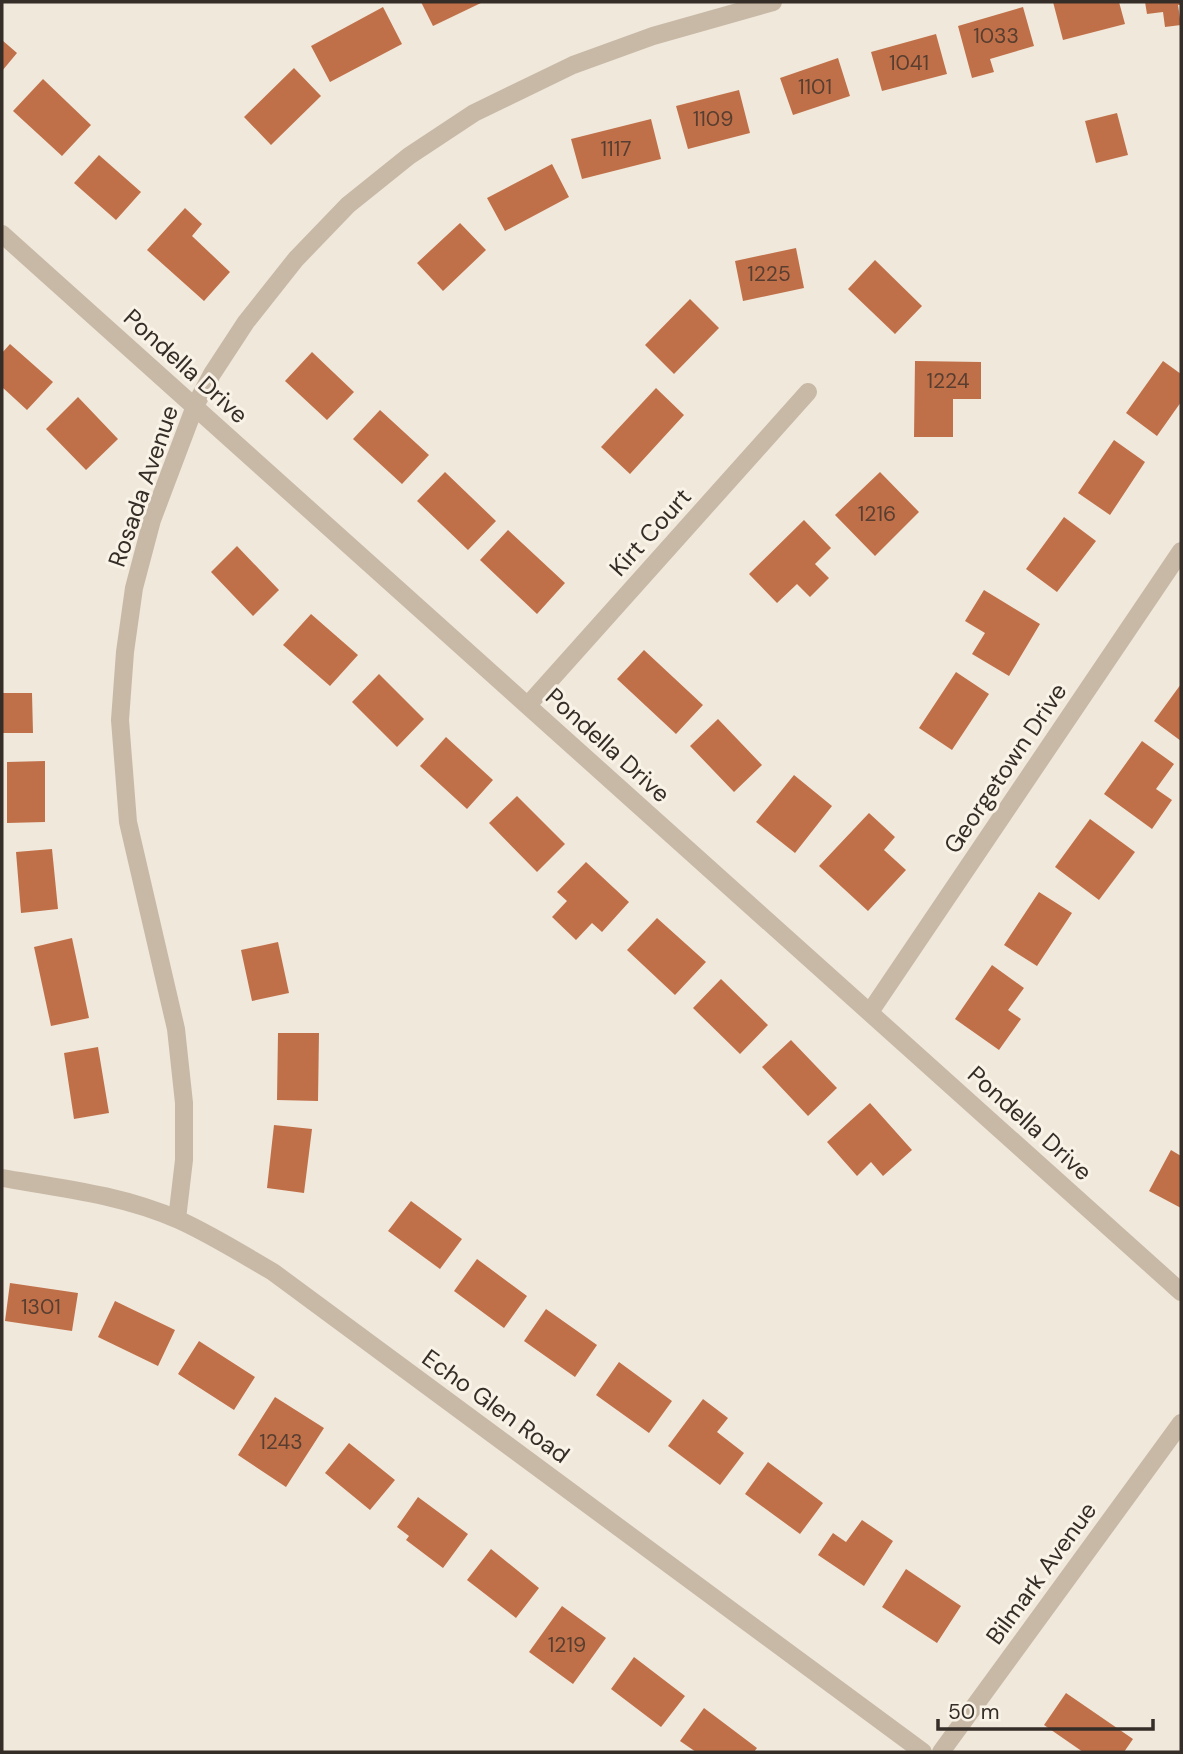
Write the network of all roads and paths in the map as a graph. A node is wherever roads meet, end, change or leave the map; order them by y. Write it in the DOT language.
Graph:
graph roads {
  1 [pos="773,2"];
  2 [pos="2,234"];
  3 [pos="808,393"];
  4 [pos="195,406"];
  5 [pos="1181,551"];
  6 [pos="528,705"];
  7 [pos="870,1012"];
  8 [pos="2,1178"];
  9 [pos="177,1219"];
  10 [pos="1181,1292"];
  11 [pos="1181,1423"];
  12 [pos="923,1752"];
  13 [pos="941,1752"];
  1 -- 4 [label="street, Rosada Avenue"];
  2 -- 4 [label="street, Pondella Drive"];
  3 -- 6 [label="street, Kirt Court"];
  4 -- 6 [label="street, Pondella Drive"];
  4 -- 9 [label="street, Rosada Avenue"];
  5 -- 7 [label="street, Georgetown Drive"];
  6 -- 7 [label="street, Pondella Drive"];
  7 -- 10 [label="street, Pondella Drive"];
  8 -- 9 [label="street, Echo Glen Road"];
  9 -- 12 [label="street, Echo Glen Road"];
  11 -- 13 [label="street, Bilmark Avenue"];
}
